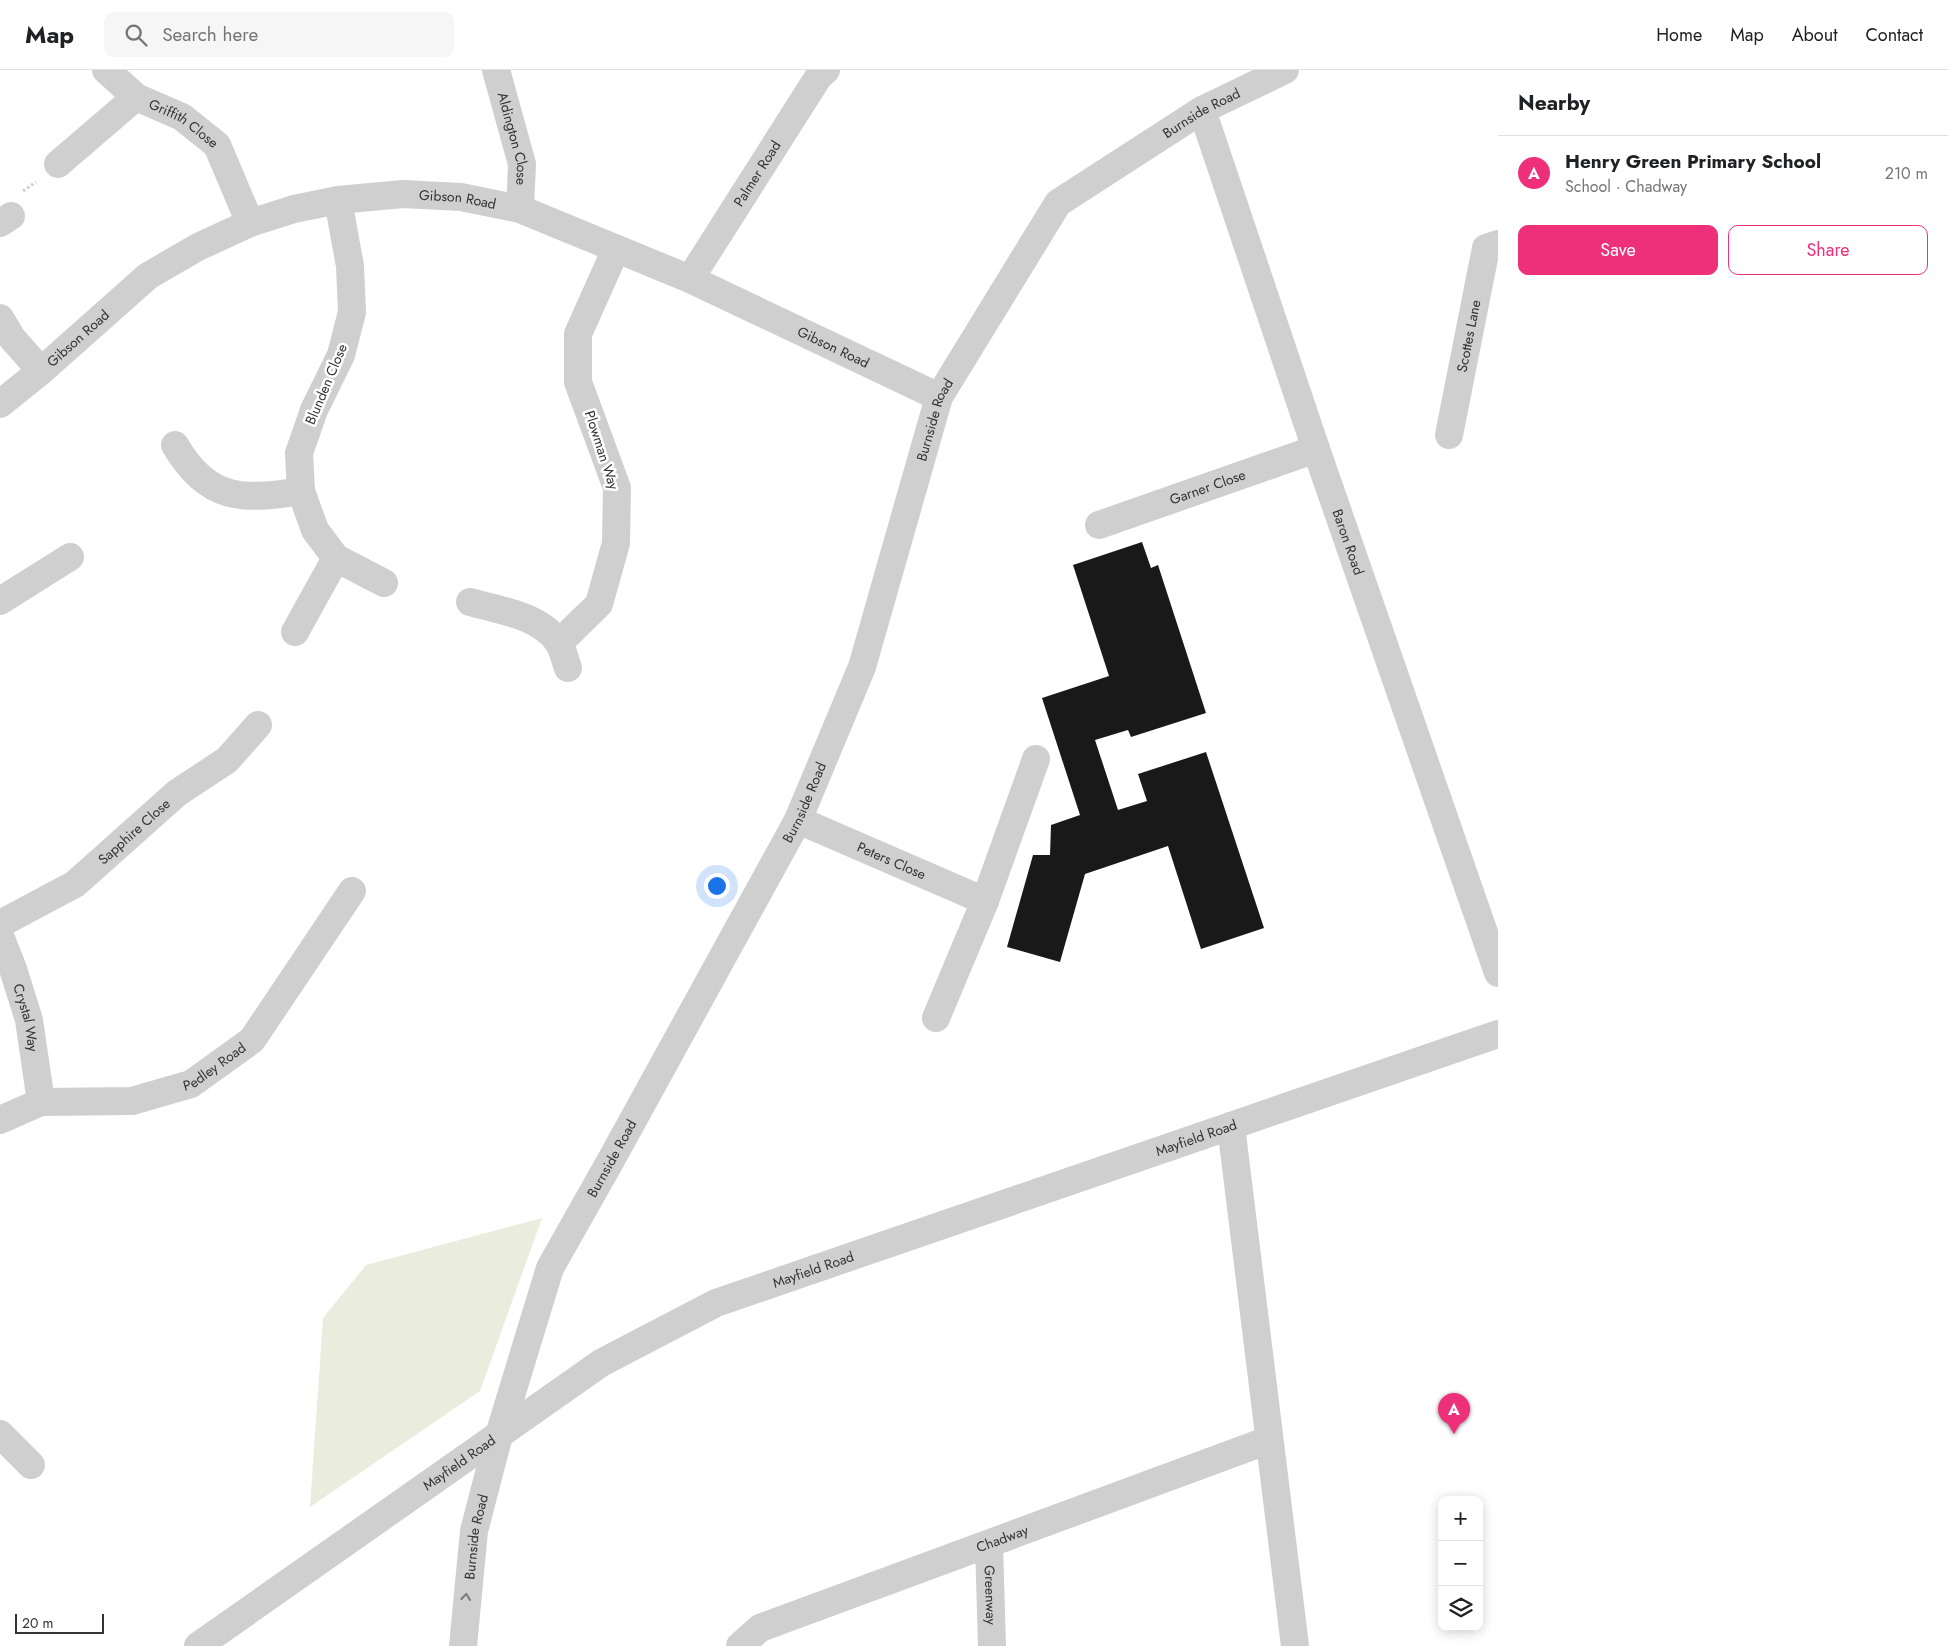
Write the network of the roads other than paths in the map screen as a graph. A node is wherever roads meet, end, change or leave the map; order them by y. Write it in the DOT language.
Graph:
graph roads {
  1 [pos="106,70"];
  2 [pos="496,70"];
  3 [pos="1285,70"];
  4 [pos="819,72"];
  5 [pos="136,96"];
  6 [pos="1202,110"];
  7 [pos="58,164"];
  8 [pos="338,200"];
  9 [pos="520,209"];
  10 [pos="250,223"];
  11 [pos="1498,244"];
  12 [pos="616,249"];
  13 [pos="690,280"];
  14 [pos="0,318"];
  15 [pos="41,371"];
  16 [pos="940,397"];
  17 [pos="0,404"];
  18 [pos="1449,435"];
  19 [pos="174,445"];
  20 [pos="1316,449"];
  21 [pos="301,491"];
  22 [pos="1099,524"];
  23 [pos="70,556"];
  24 [pos="336,558"];
  25 [pos="384,583"];
  26 [pos="0,600"];
  27 [pos="470,602"];
  28 [pos="295,632"];
  29 [pos="559,643"];
  30 [pos="568,668"];
  31 [pos="258,725"];
  32 [pos="1036,759"];
  33 [pos="798,820"];
  34 [pos="352,891"];
  35 [pos="985,901"];
  36 [pos="0,924"];
  37 [pos="0,936"];
  38 [pos="1498,973"];
  39 [pos="936,1018"];
  40 [pos="1498,1034"];
  41 [pos="40,1102"];
  42 [pos="0,1120"];
  43 [pos="1231,1126"];
  44 [pos="0,1434"];
  45 [pos="499,1435"];
  46 [pos="1269,1440"];
  47 [pos="31,1465"];
  48 [pos="989,1545"];
  49 [pos="198,1646"];
  50 [pos="463,1646"];
  51 [pos="740,1646"];
  52 [pos="992,1646"];
  53 [pos="1296,1646"];
  1 -- 5 [label="street, Griffith Close"];
  2 -- 9 [label="street, Aldington Close"];
  3 -- 6 [label="street, Burnside Road"];
  4 -- 13 [label="street, Palmer Road"];
  5 -- 7 [label="street"];
  5 -- 10 [label="street, Griffith Close"];
  6 -- 16 [label="street, Burnside Road"];
  6 -- 20 [label="street, Baron Road"];
  8 -- 9 [label="street, Gibson Road"];
  8 -- 10 [label="street, Gibson Road"];
  8 -- 21 [label="street, Blunden Close"];
  9 -- 12 [label="street, Gibson Road"];
  10 -- 15 [label="street, Gibson Road"];
  11 -- 18 [label="street, Scottes Lane"];
  12 -- 13 [label="street, Gibson Road"];
  12 -- 29 [label="street, Plowman Way"];
  13 -- 16 [label="street, Gibson Road"];
  14 -- 15 [label="street"];
  15 -- 17 [label="street, Gibson Road"];
  16 -- 33 [label="street, Burnside Road"];
  19 -- 21 [label="street"];
  20 -- 22 [label="street, Garner Close"];
  20 -- 38 [label="street, Baron Road"];
  21 -- 24 [label="street, Blunden Close"];
  23 -- 26 [label="street"];
  24 -- 25 [label="street, Blunden Close"];
  24 -- 28 [label="street"];
  27 -- 29 [label="street"];
  29 -- 30 [label="street"];
  31 -- 36 [label="street, Sapphire Close"];
  32 -- 35 [label="street"];
  33 -- 35 [label="street, Peters Close"];
  33 -- 45 [label="street, Burnside Road"];
  34 -- 41 [label="street, Pedley Road"];
  35 -- 39 [label="street"];
  37 -- 41 [label="street, Crystal Way"];
  40 -- 43 [label="street, Mayfield Road"];
  41 -- 42 [label="street, Pedley Road"];
  43 -- 45 [label="street, Mayfield Road"];
  43 -- 46 [label="street"];
  44 -- 47 [label="street"];
  45 -- 49 [label="street, Mayfield Road"];
  50 -- 45 [label="street, Burnside Road, one-way"];
  46 -- 48 [label="street, Chadway"];
  46 -- 53 [label="street"];
  48 -- 51 [label="street, Chadway"];
  48 -- 52 [label="street, Greenway"];
}
